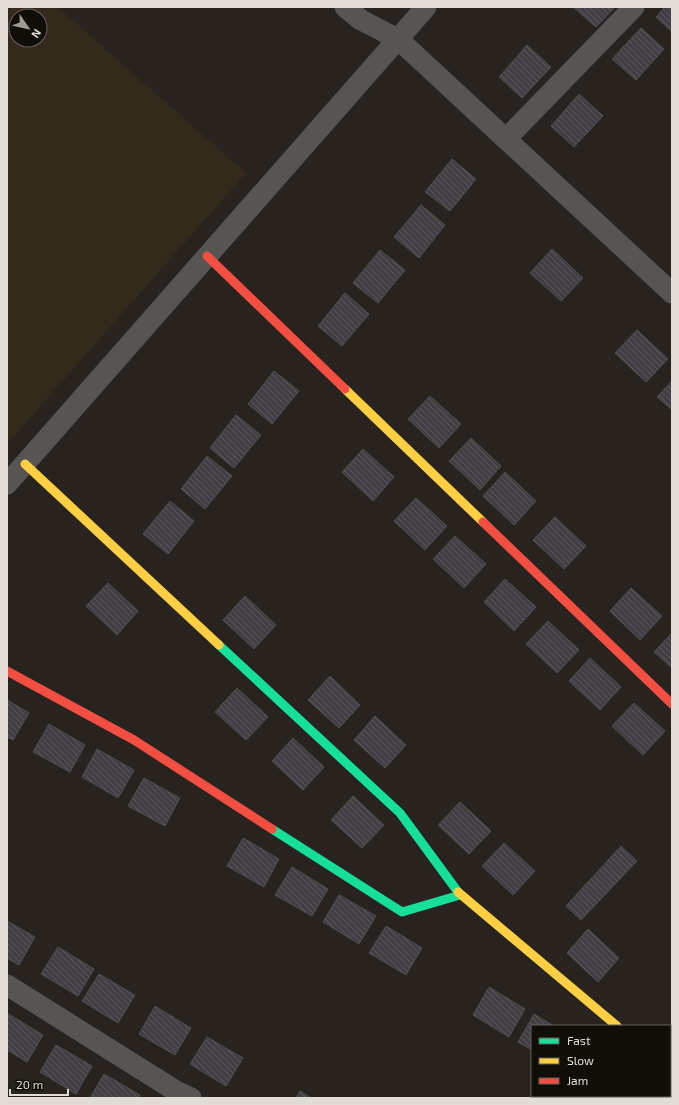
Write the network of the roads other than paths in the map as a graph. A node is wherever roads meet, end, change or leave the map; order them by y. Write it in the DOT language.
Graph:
graph roads {
  1 [pos="345,7"];
  2 [pos="426,7"];
  3 [pos="634,7"];
  4 [pos="398,39"];
  5 [pos="506,139"];
  6 [pos="207,256"];
  7 [pos="672,293"];
  8 [pos="25,464"];
  9 [pos="7,484"];
  10 [pos="7,671"];
  11 [pos="672,704"];
  12 [pos="460,895"];
  13 [pos="7,985"];
  14 [pos="616,1025"];
  15 [pos="191,1098"];
  1 -- 4 [label="street"];
  2 -- 4 [label="street"];
  3 -- 5 [label="street"];
  4 -- 5 [label="street"];
  4 -- 6 [label="street"];
  5 -- 7 [label="street"];
  6 -- 8 [label="street"];
  6 -- 11 [label="street"];
  8 -- 9 [label="street"];
  8 -- 12 [label="street"];
  10 -- 12 [label="street"];
  12 -- 14 [label="street"];
  13 -- 15 [label="street"];
}
